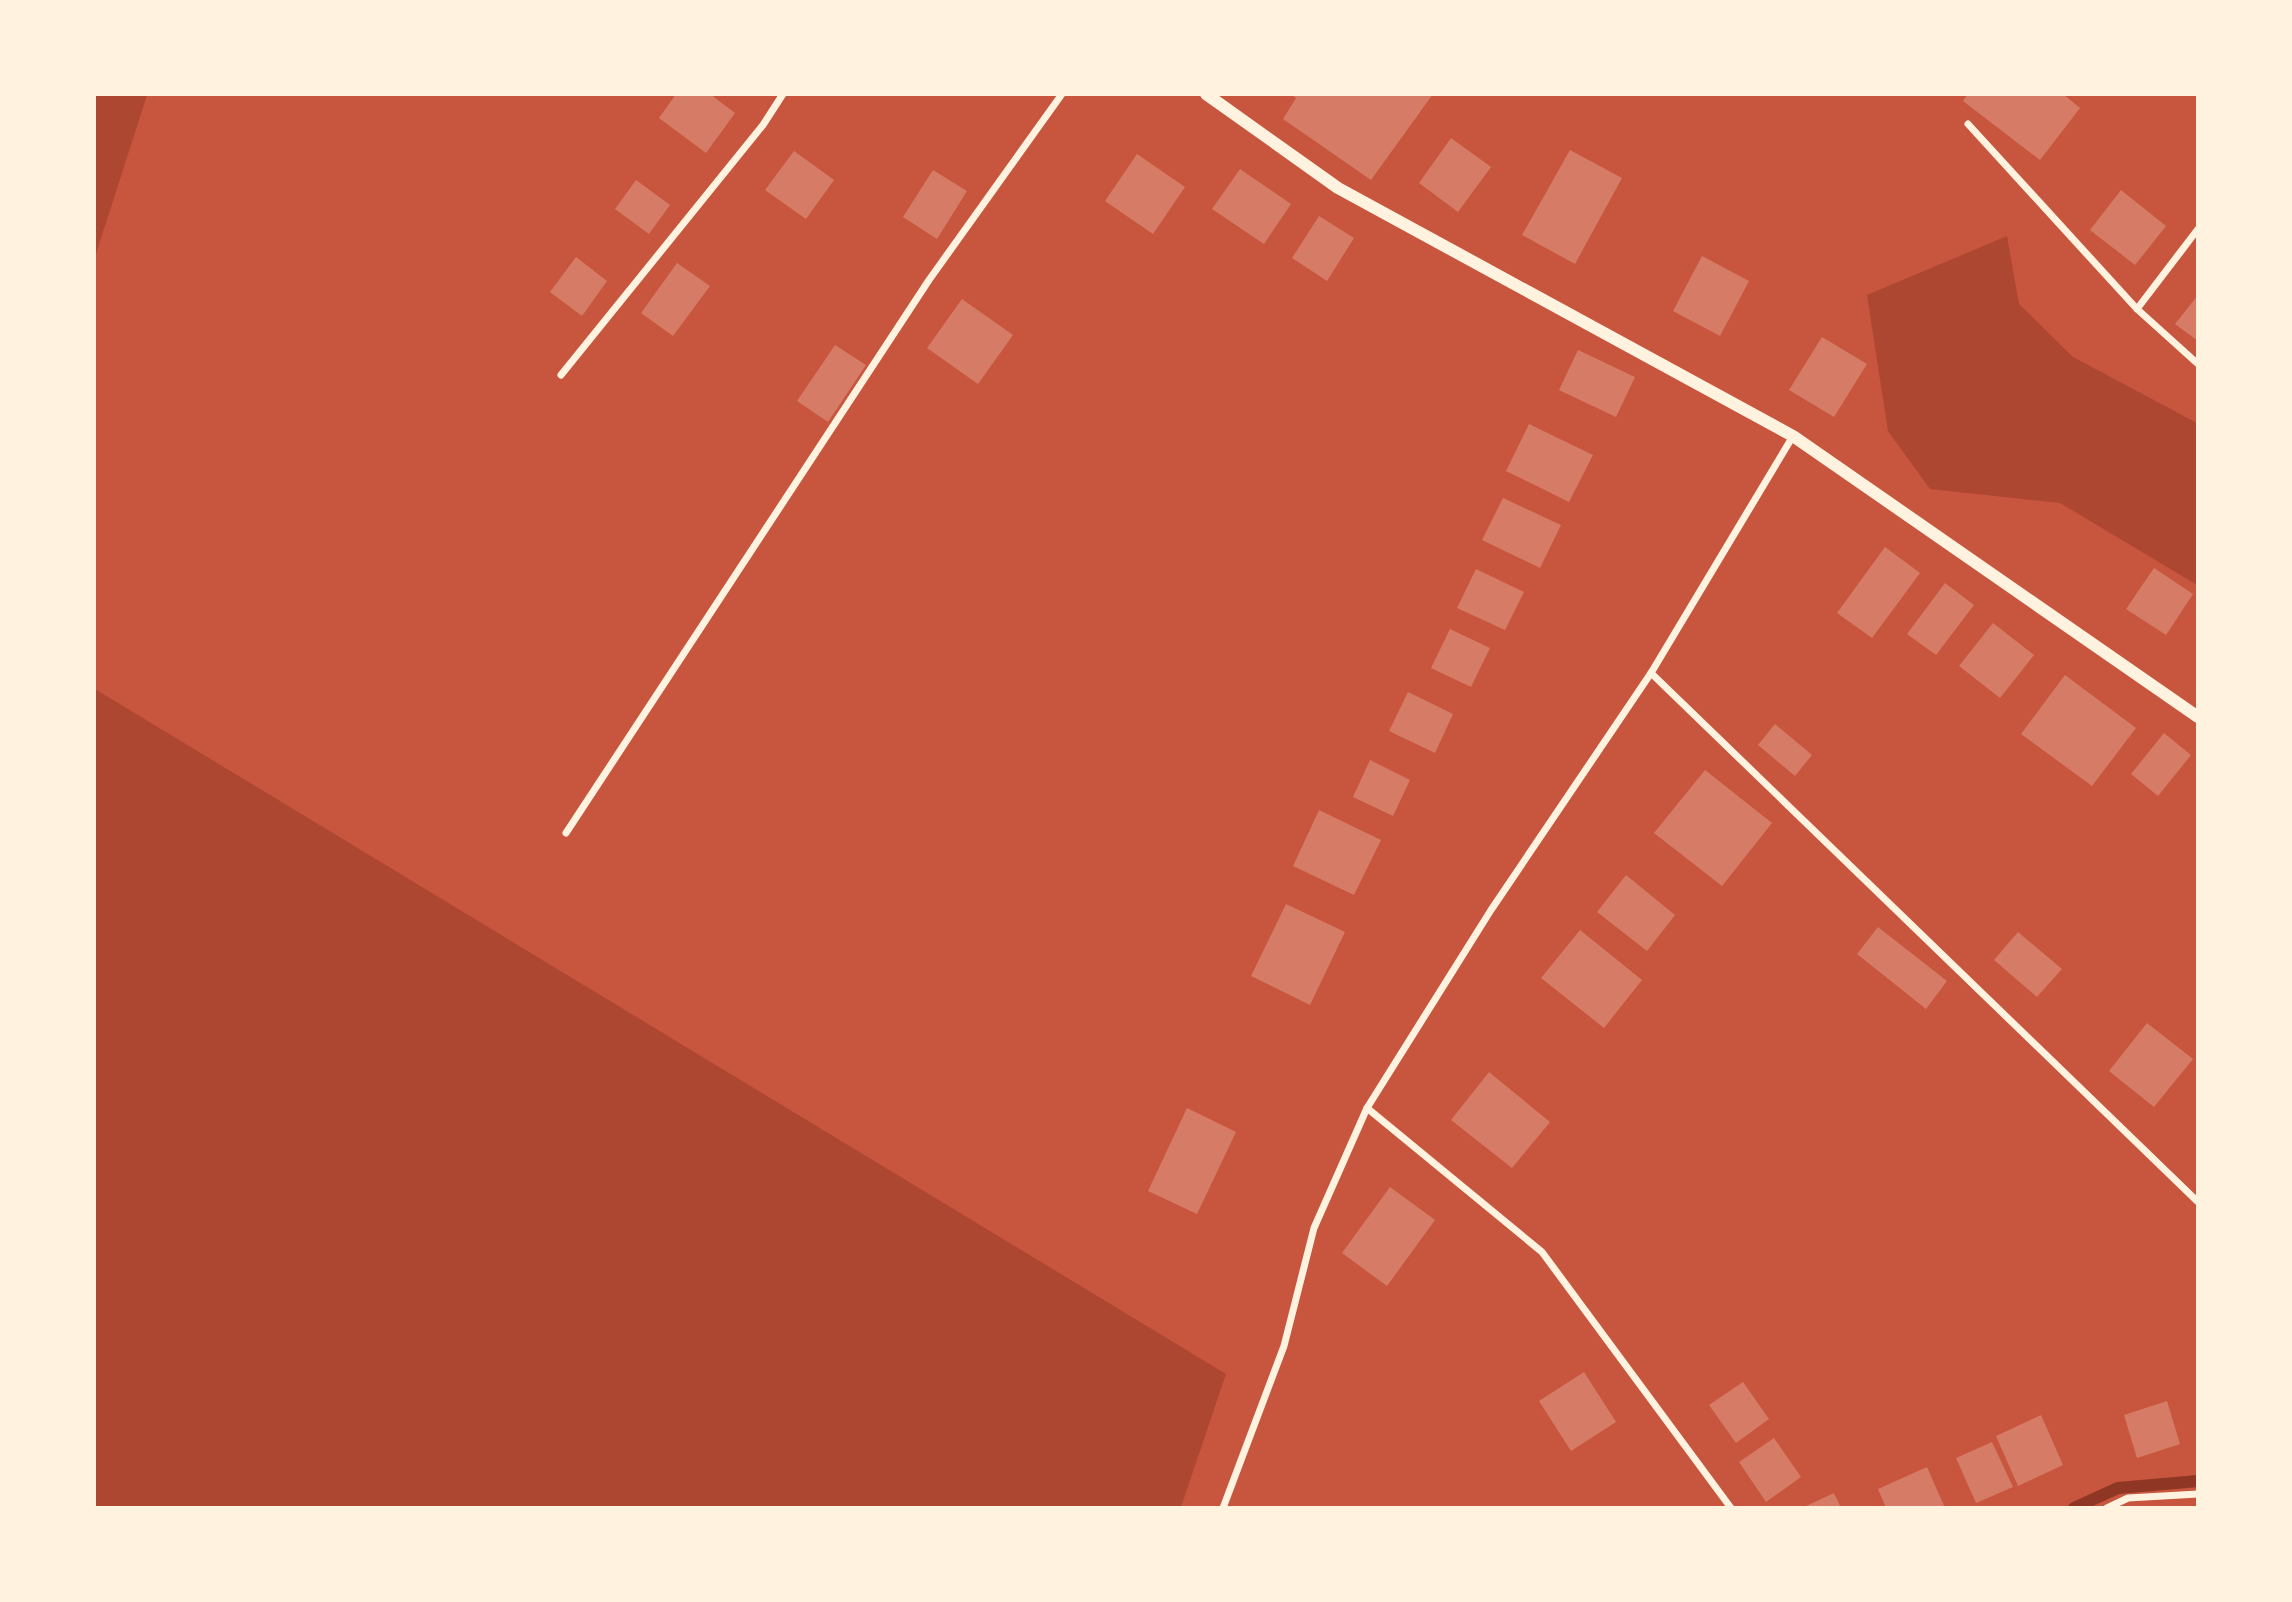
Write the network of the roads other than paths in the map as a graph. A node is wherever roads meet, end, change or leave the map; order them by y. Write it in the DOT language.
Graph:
graph roads {
  1 [pos="783,94"];
  2 [pos="1062,94"];
  3 [pos="1206,94"];
  4 [pos="1968,124"];
  5 [pos="2197,229"];
  6 [pos="2137,309"];
  7 [pos="2197,363"];
  8 [pos="561,375"];
  9 [pos="1793,436"];
  10 [pos="1651,673"];
  11 [pos="2197,717"];
  12 [pos="566,833"];
  13 [pos="1367,1108"];
  14 [pos="2197,1202"];
  15 [pos="2197,1494"];
  16 [pos="1223,1507"];
  17 [pos="1731,1507"];
  18 [pos="2107,1507"];
  1 -- 8 [label="street"];
  2 -- 12 [label="street"];
  3 -- 9 [label="street"];
  4 -- 6 [label="street"];
  5 -- 6 [label="street"];
  6 -- 7 [label="street"];
  9 -- 10 [label="street"];
  9 -- 11 [label="street"];
  10 -- 13 [label="street"];
  10 -- 14 [label="street"];
  13 -- 16 [label="street"];
  13 -- 17 [label="street"];
  15 -- 18 [label="street"];
}
